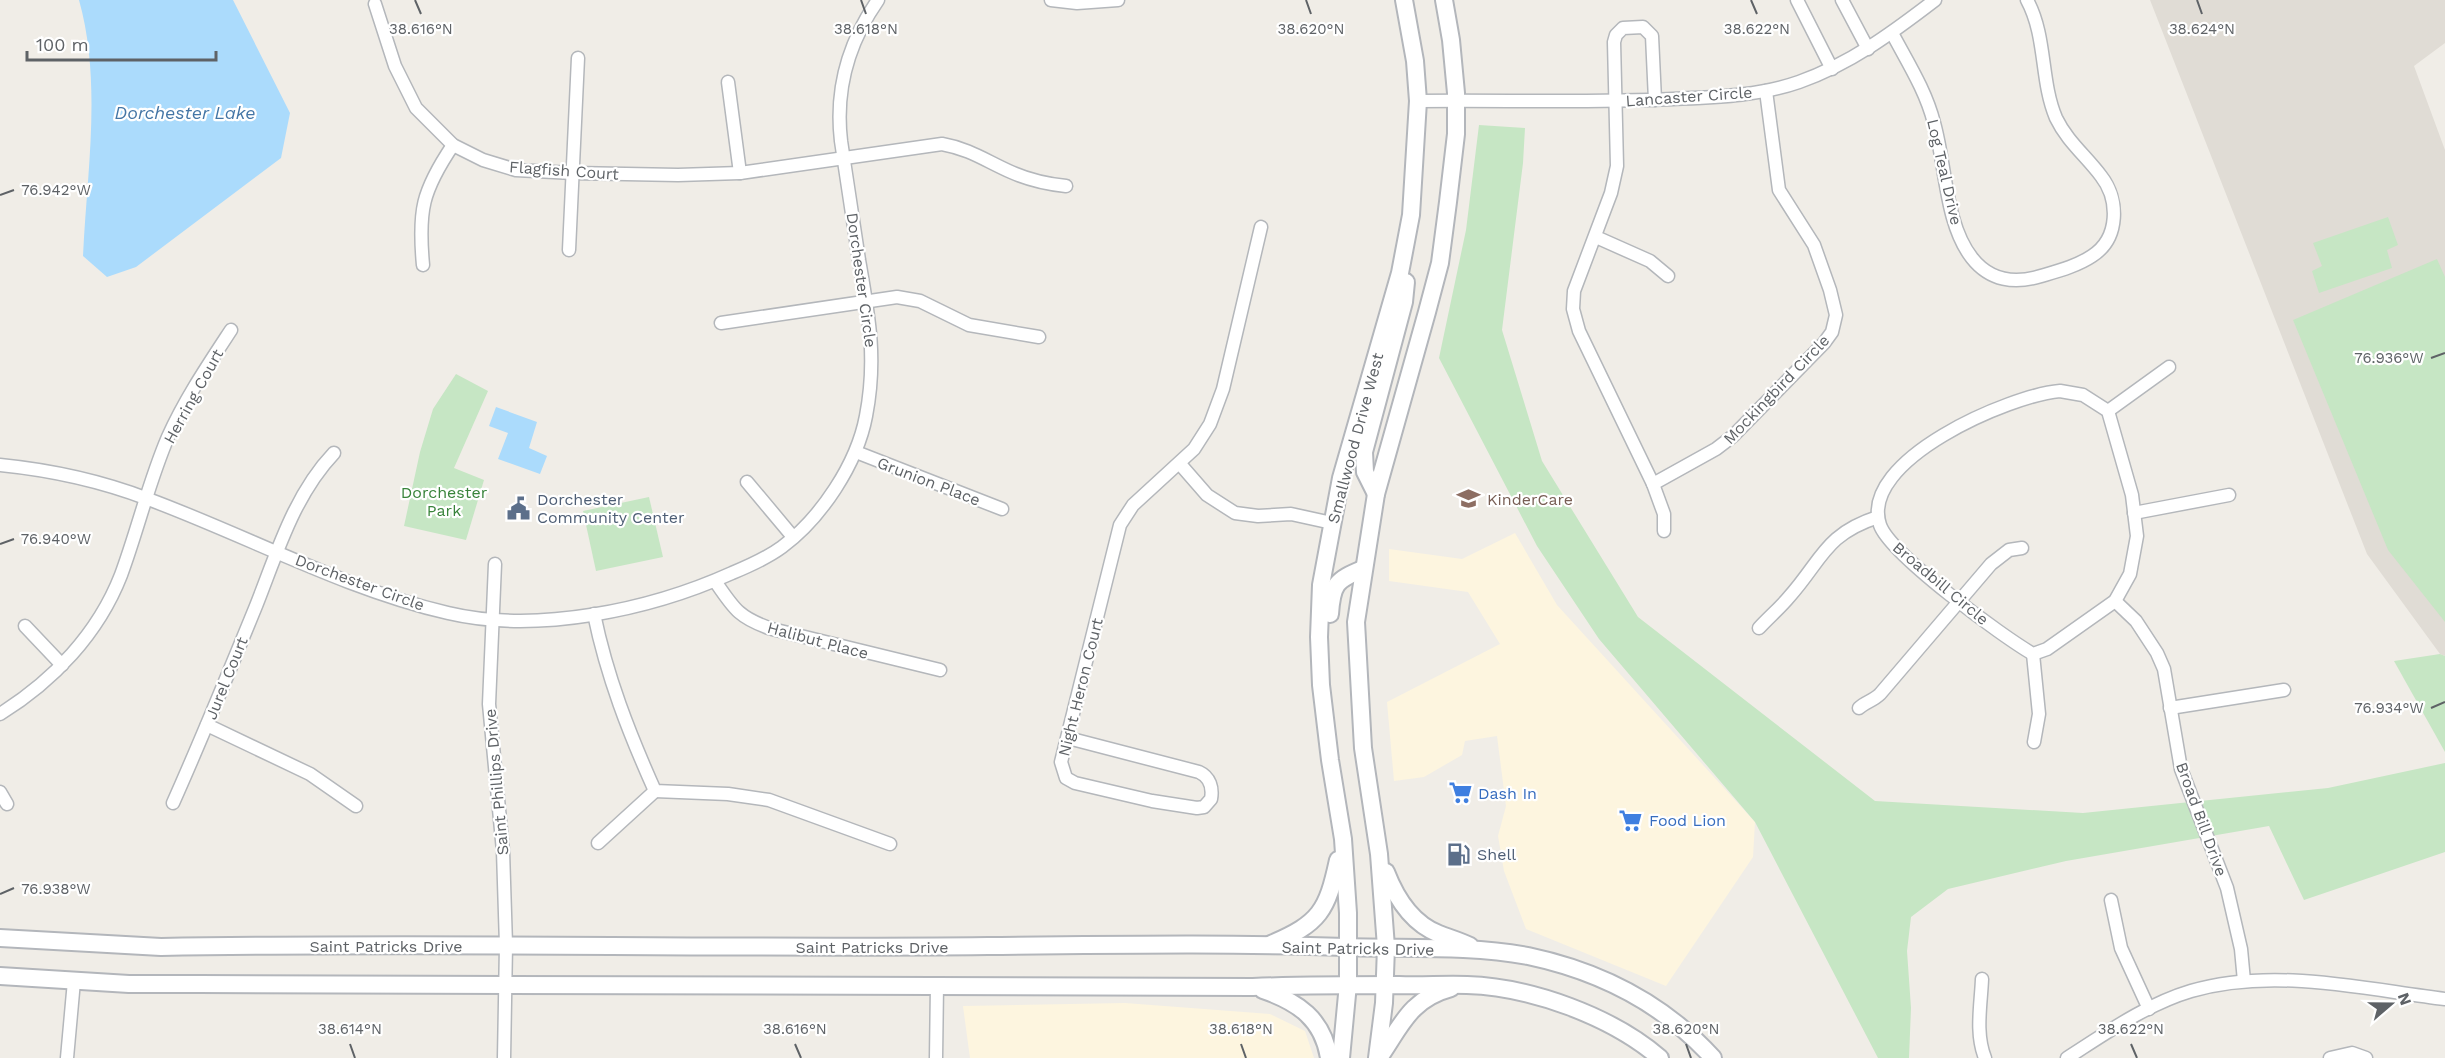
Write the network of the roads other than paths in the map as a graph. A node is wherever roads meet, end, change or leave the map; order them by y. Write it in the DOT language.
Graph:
graph roads {
  1 [pos="878,0"];
  2 [pos="1052,0"];
  3 [pos="1118,0"];
  4 [pos="1404,0"];
  5 [pos="1444,0"];
  6 [pos="1797,0"];
  7 [pos="1842,0"];
  8 [pos="1935,0"];
  9 [pos="2027,0"];
  10 [pos="375,4"];
  11 [pos="1892,33"];
  12 [pos="1868,49"];
  13 [pos="578,58"];
  14 [pos="1832,69"];
  15 [pos="728,82"];
  16 [pos="1766,91"];
  17 [pos="1655,100"];
  18 [pos="1418,101"];
  19 [pos="1456,101"];
  20 [pos="1615,101"];
  21 [pos="453,146"];
  22 [pos="843,158"];
  23 [pos="573,173"];
  24 [pos="740,173"];
  25 [pos="1066,186"];
  26 [pos="1411,215"];
  27 [pos="1261,227"];
  28 [pos="1596,237"];
  29 [pos="569,250"];
  30 [pos="423,265"];
  31 [pos="1668,276"];
  32 [pos="866,301"];
  33 [pos="721,323"];
  34 [pos="231,330"];
  35 [pos="1039,337"];
  36 [pos="2169,367"];
  37 [pos="2108,411"];
  38 [pos="856,452"];
  39 [pos="334,453"];
  40 [pos="1180,464"];
  41 [pos="0,465"];
  42 [pos="747,482"];
  43 [pos="1653,483"];
  44 [pos="1376,494"];
  45 [pos="2229,495"];
  46 [pos="147,498"];
  47 [pos="1002,510"];
  48 [pos="2134,513"];
  49 [pos="1878,517"];
  50 [pos="1332,523"];
  51 [pos="1664,531"];
  52 [pos="793,537"];
  53 [pos="2022,548"];
  54 [pos="278,552"];
  55 [pos="495,564"];
  56 [pos="1363,570"];
  57 [pos="715,581"];
  58 [pos="1958,601"];
  59 [pos="2115,601"];
  60 [pos="594,614"];
  61 [pos="492,619"];
  62 [pos="25,626"];
  63 [pos="1759,628"];
  64 [pos="2033,654"];
  65 [pos="62,665"];
  66 [pos="940,670"];
  67 [pos="2284,690"];
  68 [pos="1859,708"];
  69 [pos="2170,708"];
  70 [pos="1326,712"];
  71 [pos="0,714"];
  72 [pos="207,725"];
  73 [pos="1068,738"];
  74 [pos="2034,742"];
  75 [pos="655,791"];
  76 [pos="0,792"];
  77 [pos="173,803"];
  78 [pos="7,804"];
  79 [pos="356,806"];
  80 [pos="1343,839"];
  81 [pos="598,843"];
  82 [pos="890,844"];
  83 [pos="1379,854"];
  84 [pos="2111,900"];
  85 [pos="0,938"];
  86 [pos="506,945"];
  87 [pos="1264,947"];
  88 [pos="1348,947"];
  89 [pos="1386,947"];
  90 [pos="1479,950"];
  91 [pos="0,976"];
  92 [pos="1982,979"];
  93 [pos="74,981"];
  94 [pos="2244,981"];
  95 [pos="505,984"];
  96 [pos="1348,984"];
  97 [pos="937,985"];
  98 [pos="1385,985"];
  99 [pos="1468,985"];
  100 [pos="1253,987"];
  101 [pos="2445,999"];
  102 [pos="2149,1009"];
  103 [pos="67,1058"];
  104 [pos="504,1058"];
  105 [pos="936,1058"];
  106 [pos="1329,1058"];
  107 [pos="1341,1058"];
  108 [pos="1378,1058"];
  109 [pos="1660,1058"];
  110 [pos="1713,1058"];
  111 [pos="1985,1058"];
  112 [pos="2067,1058"];
  113 [pos="2330,1058"];
  114 [pos="2367,1058"];
  1 -- 22 [label="street, Dorchester Circle"];
  2 -- 3 [label="street"];
  4 -- 18 [label="main road, Smallwood Drive West"];
  5 -- 19 [label="main road"];
  6 -- 14 [label="street"];
  7 -- 12 [label="street"];
  8 -- 11 [label="street, Lancaster Circle"];
  9 -- 11 [label="street, Log Teal Drive"];
  10 -- 21 [label="street, Flagfish Court"];
  11 -- 12 [label="street, Lancaster Circle"];
  12 -- 14 [label="street, Lancaster Circle"];
  13 -- 23 [label="street"];
  14 -- 16 [label="street, Lancaster Circle"];
  15 -- 24 [label="street"];
  16 -- 17 [label="street, Lancaster Circle"];
  16 -- 43 [label="street, Mockingbird Circle"];
  17 -- 20 [label="street, Lancaster Circle"];
  17 -- 20 [label="street"];
  18 -- 19 [label="street, Lancaster Circle"];
  18 -- 26 [label="main road, Smallwood Drive West"];
  19 -- 20 [label="street, Lancaster Circle"];
  19 -- 44 [label="main road"];
  20 -- 28 [label="street"];
  21 -- 23 [label="street, Flagfish Court"];
  21 -- 30 [label="street"];
  22 -- 24 [label="street, Flagfish Court"];
  22 -- 25 [label="street, Flagfish Court"];
  22 -- 32 [label="street, Dorchester Circle"];
  23 -- 24 [label="street, Flagfish Court"];
  23 -- 29 [label="street"];
  26 -- 44 [label="main road"];
  26 -- 50 [label="main road, Smallwood Drive West"];
  27 -- 40 [label="street, Night Heron Court"];
  28 -- 31 [label="street"];
  28 -- 43 [label="street"];
  32 -- 33 [label="street"];
  32 -- 35 [label="street"];
  32 -- 38 [label="street, Dorchester Circle"];
  34 -- 46 [label="street, Herring Court"];
  36 -- 37 [label="street"];
  37 -- 48 [label="street"];
  37 -- 49 [label="street"];
  38 -- 47 [label="street, Grunion Place"];
  38 -- 52 [label="street, Dorchester Circle"];
  39 -- 54 [label="street, Jurel Court"];
  40 -- 50 [label="street"];
  40 -- 73 [label="street, Night Heron Court"];
  41 -- 46 [label="street, Dorchester Circle"];
  42 -- 52 [label="street"];
  43 -- 51 [label="street"];
  44 -- 56 [label="main road"];
  45 -- 48 [label="street"];
  46 -- 54 [label="street, Dorchester Circle"];
  46 -- 65 [label="street, Herring Court"];
  48 -- 59 [label="street"];
  49 -- 58 [label="street, Broadbill Circle"];
  49 -- 63 [label="street"];
  50 -- 70 [label="main road, Smallwood Drive West"];
  52 -- 57 [label="street, Dorchester Circle"];
  53 -- 58 [label="street"];
  54 -- 61 [label="street, Dorchester Circle"];
  54 -- 72 [label="street, Jurel Court"];
  55 -- 61 [label="street, Saint Phillips Drive"];
  56 -- 70 [label="main road"];
  56 -- 83 [label="main road"];
  57 -- 60 [label="street, Dorchester Circle"];
  57 -- 66 [label="street, Halibut Place"];
  58 -- 64 [label="street, Broadbill Circle"];
  58 -- 68 [label="street"];
  59 -- 64 [label="street"];
  59 -- 69 [label="street, Broad Bill Drive"];
  60 -- 61 [label="street, Dorchester Circle"];
  60 -- 75 [label="street"];
  61 -- 86 [label="street, Saint Phillips Drive"];
  62 -- 65 [label="street"];
  64 -- 74 [label="street"];
  65 -- 71 [label="street, Herring Court"];
  67 -- 69 [label="street"];
  69 -- 94 [label="street, Broad Bill Drive"];
  70 -- 80 [label="main road, Smallwood Drive West"];
  72 -- 77 [label="street, Jurel Court"];
  72 -- 79 [label="street"];
  73 -- 73 [label="street, Night Heron Court"];
  75 -- 81 [label="street"];
  75 -- 82 [label="street"];
  76 -- 78 [label="street"];
  80 -- 87 [label="main road"];
  80 -- 88 [label="main road, Smallwood Drive West"];
  83 -- 89 [label="main road"];
  83 -- 90 [label="main road"];
  84 -- 102 [label="street"];
  85 -- 86 [label="main road, Saint Patricks Drive"];
  86 -- 87 [label="main road, Saint Patricks Drive"];
  86 -- 95 [label="street, Saint Phillips Drive"];
  87 -- 88 [label="main road, Saint Patricks Drive"];
  88 -- 89 [label="main road, Saint Patricks Drive"];
  88 -- 96 [label="main road, Smallwood Drive West"];
  89 -- 90 [label="main road, Saint Patricks Drive"];
  89 -- 98 [label="main road"];
  90 -- 110 [label="main road, Saint Patricks Drive"];
  91 -- 93 [label="main road"];
  92 -- 111 [label="street"];
  93 -- 95 [label="main road"];
  93 -- 103 [label="street"];
  94 -- 101 [label="street"];
  94 -- 102 [label="street"];
  95 -- 97 [label="main road"];
  95 -- 104 [label="street, Saint Phillips Drive"];
  96 -- 98 [label="main road"];
  96 -- 100 [label="main road"];
  96 -- 107 [label="main road, Smallwood Drive West"];
  97 -- 100 [label="main road"];
  97 -- 105 [label="street"];
  98 -- 99 [label="main road"];
  98 -- 108 [label="main road"];
  99 -- 108 [label="main road"];
  99 -- 109 [label="main road"];
  100 -- 106 [label="main road"];
  102 -- 112 [label="street"];
  113 -- 114 [label="street"];
}
